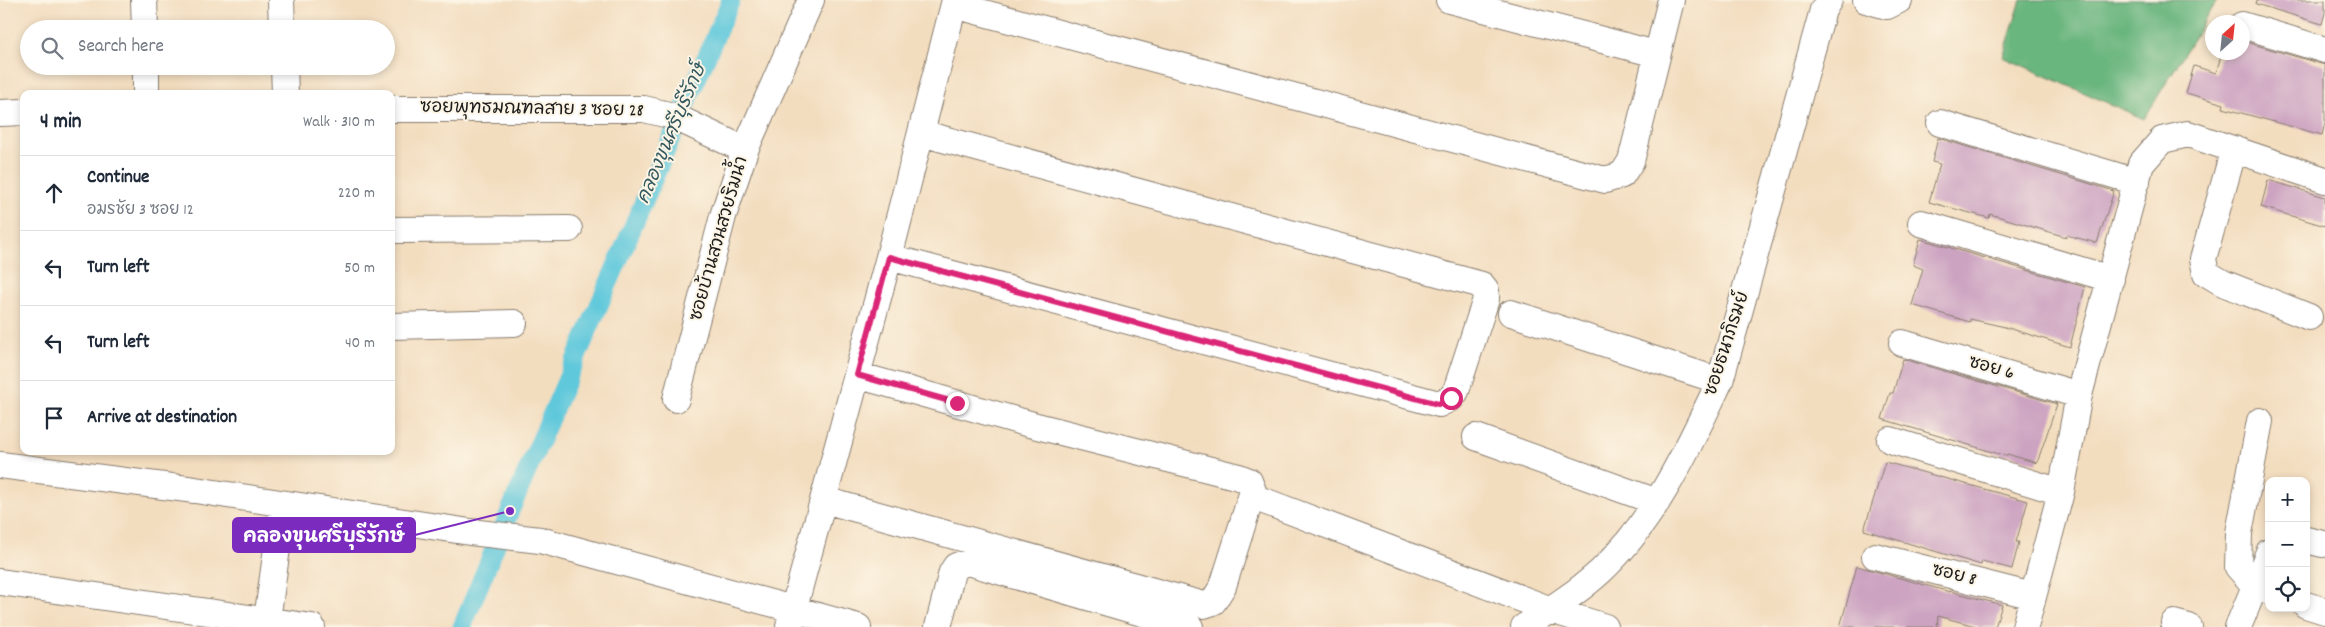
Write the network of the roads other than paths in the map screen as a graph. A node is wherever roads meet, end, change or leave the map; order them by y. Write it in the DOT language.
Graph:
graph roads {
  1 [pos="144,0"];
  2 [pos="281,0"];
  3 [pos="300,0"];
  4 [pos="811,0"];
  5 [pos="1449,0"];
  6 [pos="1670,0"];
  7 [pos="1829,0"];
  8 [pos="1866,0"];
  9 [pos="1899,0"];
  10 [pos="955,2"];
  11 [pos="145,20"];
  12 [pos="282,20"];
  13 [pos="2250,27"];
  14 [pos="2325,50"];
  15 [pos="1656,54"];
  16 [pos="146,75"];
  17 [pos="284,75"];
  18 [pos="146,90"];
  19 [pos="285,90"];
  20 [pos="395,109"];
  21 [pos="20,112"];
  22 [pos="0,113"];
  23 [pos="1940,123"];
  24 [pos="921,133"];
  25 [pos="2234,149"];
  26 [pos="745,150"];
  27 [pos="2325,180"];
  28 [pos="2137,182"];
  29 [pos="1921,223"];
  30 [pos="569,229"];
  31 [pos="395,230"];
  32 [pos="889,257"];
  33 [pos="2111,279"];
  34 [pos="1511,313"];
  35 [pos="2309,317"];
  36 [pos="514,323"];
  37 [pos="395,326"];
  38 [pos="1902,343"];
  39 [pos="857,375"];
  40 [pos="1720,381"];
  41 [pos="2080,395"];
  42 [pos="676,399"];
  43 [pos="2260,421"];
  44 [pos="1476,437"];
  45 [pos="1890,440"];
  46 [pos="0,465"];
  47 [pos="2061,492"];
  48 [pos="824,500"];
  49 [pos="1264,501"];
  50 [pos="1656,502"];
  51 [pos="283,504"];
  52 [pos="1875,556"];
  53 [pos="2266,567"];
  54 [pos="0,582"];
  55 [pos="2262,589"];
  56 [pos="2033,596"];
  57 [pos="2310,606"];
  58 [pos="1550,610"];
  59 [pos="2325,611"];
  60 [pos="791,618"];
  61 [pos="267,624"];
  62 [pos="312,627"];
  63 [pos="858,627"];
  64 [pos="938,627"];
  65 [pos="1190,627"];
  66 [pos="1524,627"];
  67 [pos="1605,627"];
  68 [pos="2025,627"];
  69 [pos="2238,627"];
  1 -- 11 [label="street"];
  2 -- 3 [label="street"];
  2 -- 12 [label="street"];
  4 -- 26 [label="street, ซอยบ้านสวนสวยริมน้ำ"];
  5 -- 15 [label="street"];
  6 -- 15 [label="street"];
  7 -- 40 [label="street, ซอยธนาภิรมย์"];
  8 -- 9 [label="street"];
  10 -- 15 [label="street"];
  10 -- 24 [label="street"];
  13 -- 14 [label="street"];
  16 -- 18 [label="street"];
  17 -- 19 [label="street"];
  20 -- 26 [label="street, ซอยพุทธมณฑลสาย 3 ซอย 28"];
  21 -- 22 [label="street"];
  23 -- 28 [label="street"];
  24 -- 32 [label="street"];
  24 -- 32 [label="street"];
  25 -- 27 [label="street"];
  25 -- 28 [label="street"];
  25 -- 35 [label="street"];
  26 -- 42 [label="street, ซอยบ้านสวนสวยริมน้ำ"];
  28 -- 33 [label="street"];
  29 -- 33 [label="street"];
  30 -- 31 [label="street"];
  32 -- 39 [label="street"];
  33 -- 41 [label="street"];
  34 -- 40 [label="street"];
  36 -- 37 [label="street"];
  38 -- 41 [label="street, ซอย 6"];
  39 -- 48 [label="street"];
  39 -- 48 [label="street"];
  40 -- 50 [label="street, ซอยธนาภิรมย์"];
  41 -- 47 [label="street"];
  43 -- 55 [label="street"];
  44 -- 50 [label="street"];
  45 -- 47 [label="street"];
  46 -- 51 [label="street"];
  47 -- 56 [label="street"];
  48 -- 60 [label="street"];
  49 -- 58 [label="street"];
  50 -- 58 [label="street, ซอยธนาภิรมย์"];
  51 -- 60 [label="street"];
  51 -- 61 [label="street"];
  52 -- 56 [label="street, ซอย 8"];
  53 -- 55 [label="street"];
  54 -- 61 [label="street"];
  55 -- 69 [label="street"];
  56 -- 68 [label="street"];
  57 -- 59 [label="street"];
  58 -- 66 [label="street, ซอยธนาภิรมย์"];
  58 -- 67 [label="street"];
  60 -- 63 [label="street"];
  61 -- 62 [label="street"];
  64 -- 65 [label="street"];
}
